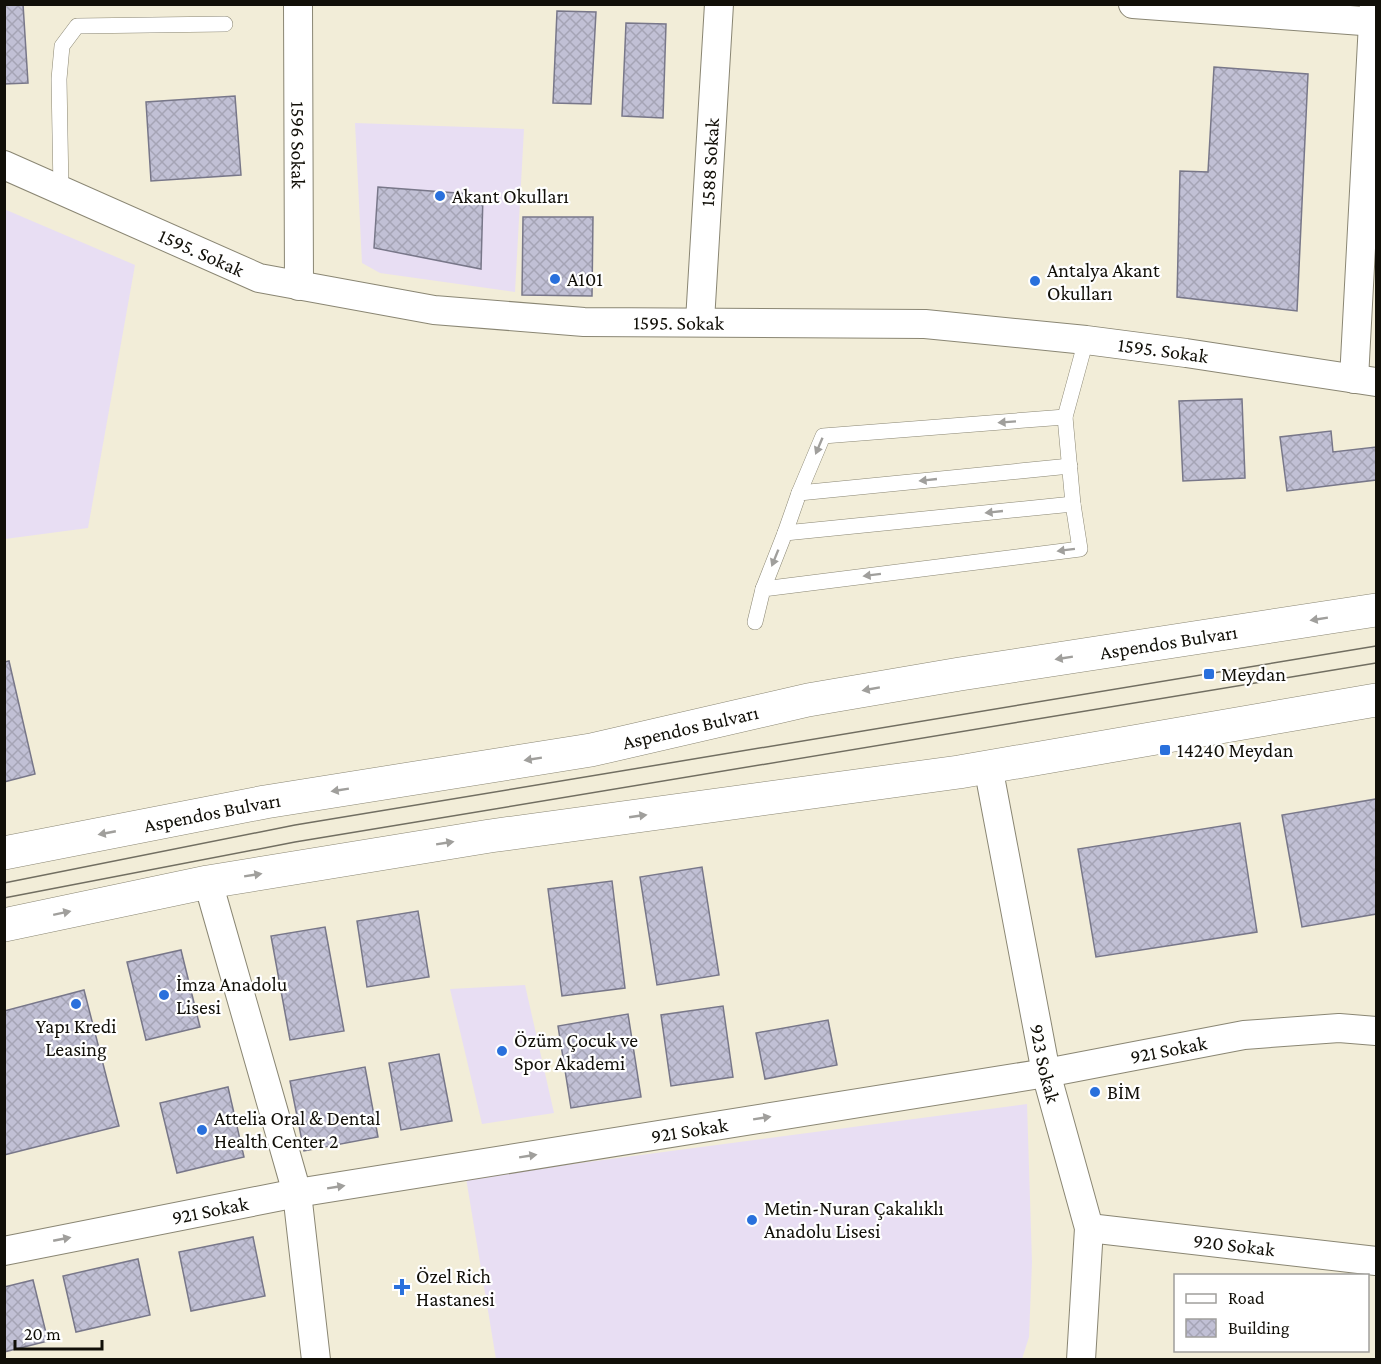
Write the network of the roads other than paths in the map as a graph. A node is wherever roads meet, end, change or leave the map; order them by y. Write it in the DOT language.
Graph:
graph roads {
  1 [pos="298,4"];
  2 [pos="719,4"];
  3 [pos="1133,4"];
  4 [pos="1375,16"];
  5 [pos="225,24"];
  6 [pos="4,165"];
  7 [pos="61,190"];
  8 [pos="299,286"];
  9 [pos="700,321"];
  10 [pos="1086,340"];
  11 [pos="1365,380"];
  12 [pos="1065,417"];
  13 [pos="1070,466"];
  14 [pos="800,493"];
  15 [pos="1073,504"];
  16 [pos="785,533"];
  17 [pos="763,589"];
  18 [pos="1377,610"];
  19 [pos="755,622"];
  20 [pos="1377,700"];
  21 [pos="988,766"];
  22 [pos="4,853"];
  23 [pos="208,882"];
  24 [pos="4,925"];
  25 [pos="1377,1031"];
  26 [pos="1046,1073"];
  27 [pos="297,1193"];
  28 [pos="1089,1228"];
  29 [pos="4,1251"];
  30 [pos="1377,1261"];
  31 [pos="316,1359"];
  32 [pos="1081,1359"];
  1 -- 8 [label="street, 1596 Sokak"];
  2 -- 9 [label="street, 1588 Sokak"];
  3 -- 4 [label="street"];
  4 -- 11 [label="street"];
  5 -- 7 [label="lane"];
  6 -- 7 [label="street, 1595. Sokak"];
  7 -- 8 [label="street, 1595. Sokak"];
  8 -- 9 [label="street, 1595. Sokak"];
  9 -- 10 [label="street, 1595. Sokak"];
  10 -- 11 [label="street, 1595. Sokak"];
  10 -- 12 [label="lane"];
  12 -- 13 [label="lane"];
  12 -- 14 [label="lane, one-way"];
  13 -- 14 [label="lane, one-way"];
  13 -- 15 [label="lane"];
  14 -- 16 [label="lane"];
  15 -- 16 [label="lane, one-way"];
  15 -- 17 [label="lane, one-way"];
  16 -- 17 [label="lane, one-way"];
  17 -- 19 [label="lane"];
  18 -- 22 [label="main road, Aspendos Bulvarı, one-way"];
  20 -- 21 [label="main road"];
  23 -- 21 [label="main road, one-way"];
  21 -- 26 [label="street, 923 Sokak"];
  24 -- 23 [label="main road, one-way"];
  23 -- 27 [label="street"];
  25 -- 26 [label="street, 921 Sokak"];
  27 -- 26 [label="street, 921 Sokak, one-way"];
  26 -- 28 [label="street, 923 Sokak"];
  29 -- 27 [label="street, 921 Sokak, one-way"];
  27 -- 31 [label="street"];
  28 -- 30 [label="street, 920 Sokak"];
  28 -- 32 [label="street, 923 Sokak"];
}
